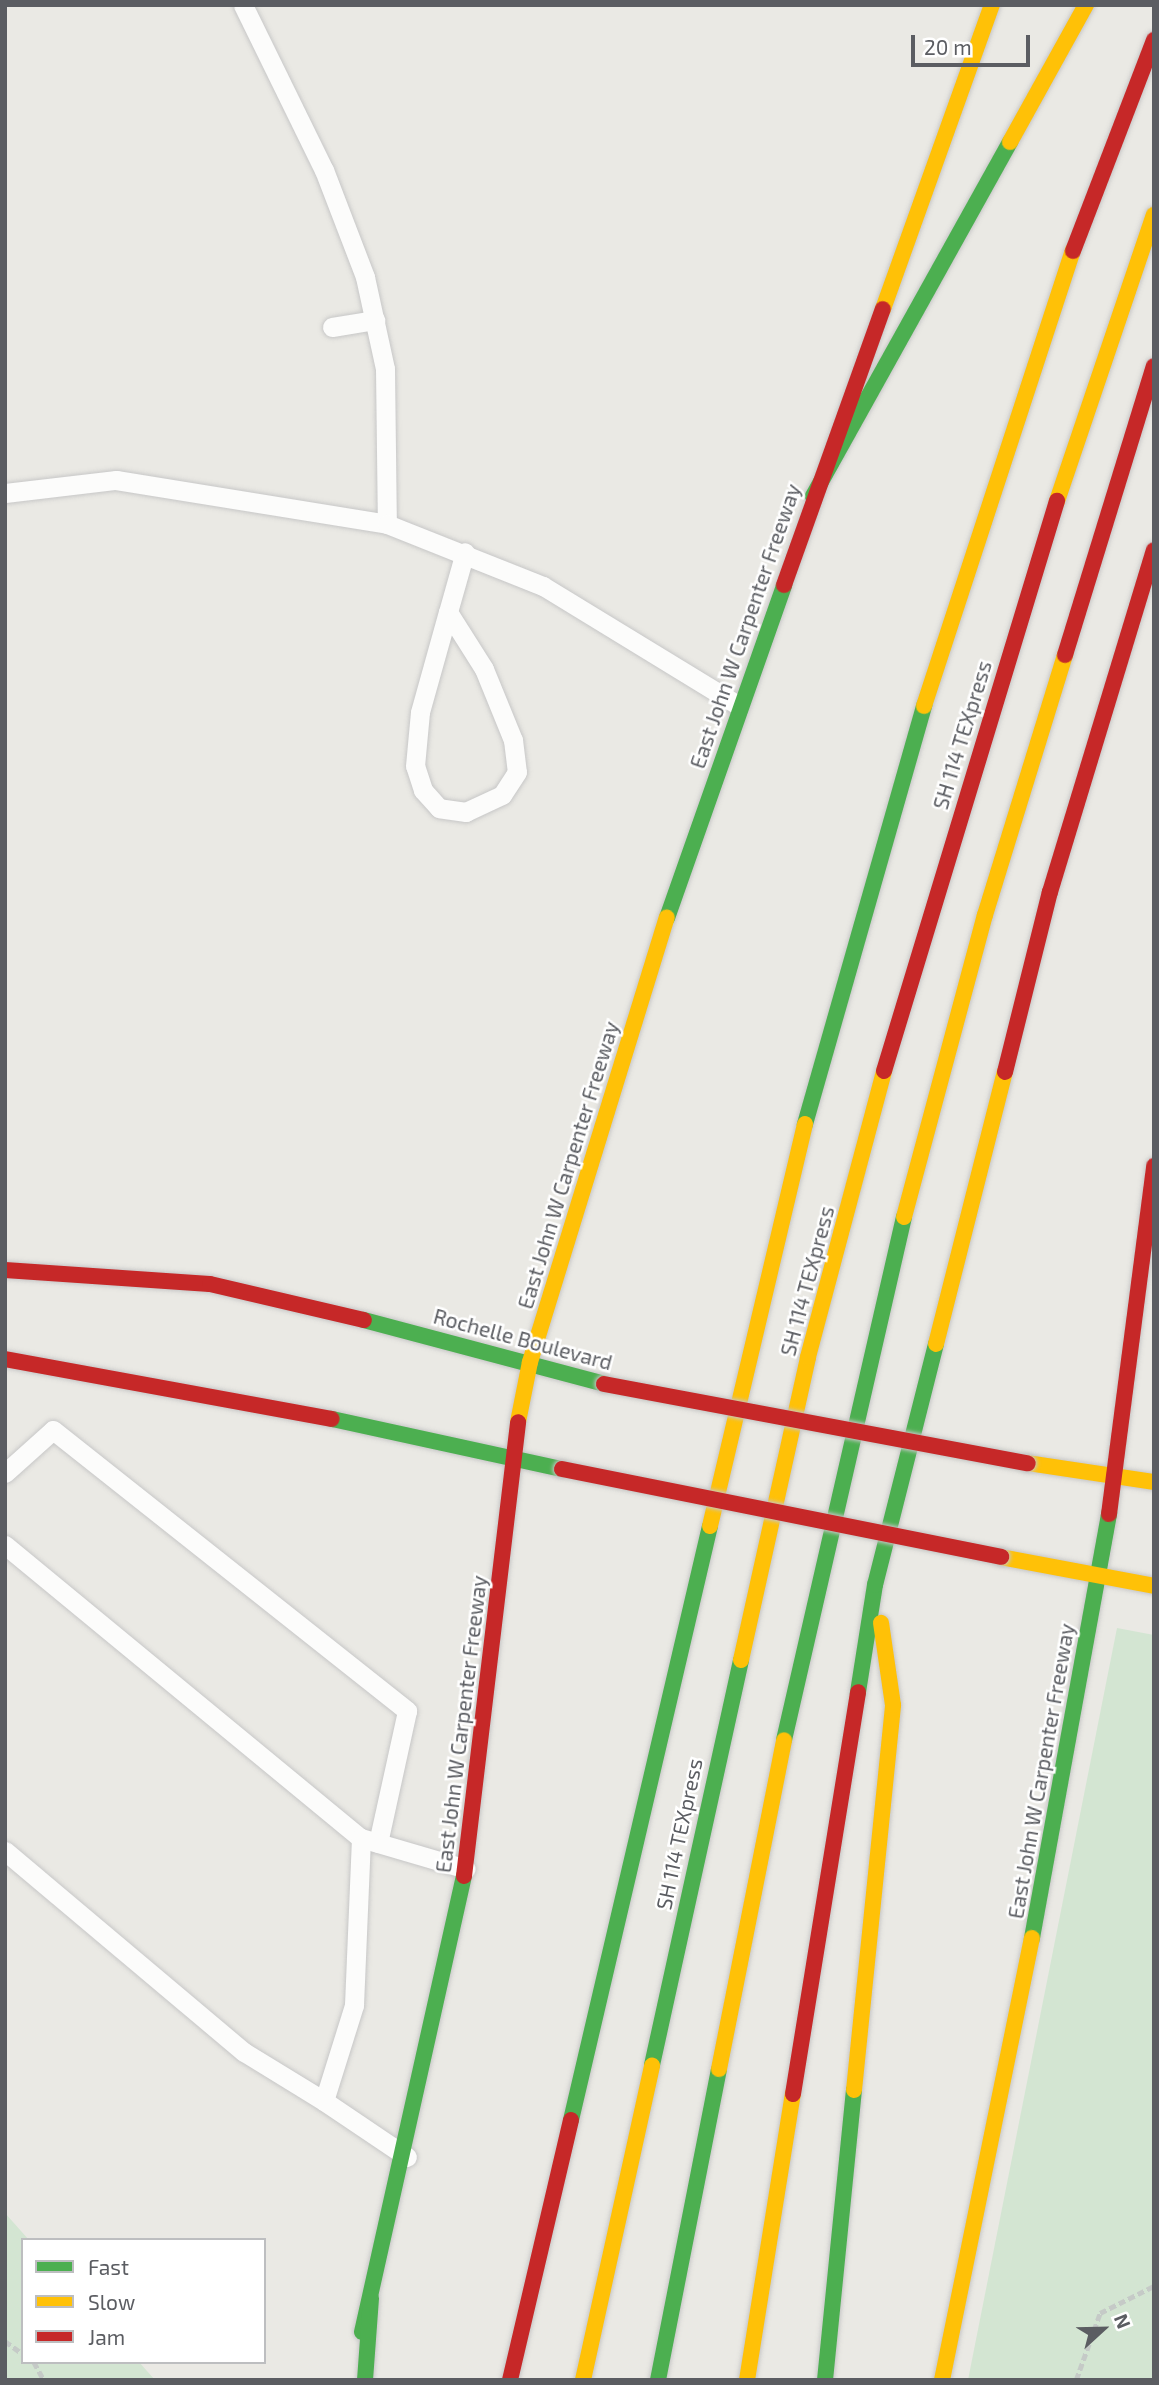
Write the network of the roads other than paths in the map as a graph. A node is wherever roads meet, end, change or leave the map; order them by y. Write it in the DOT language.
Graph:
graph roads {
  1 [pos="243,5"];
  2 [pos="992,5"];
  3 [pos="1086,5"];
  4 [pos="1154,40"];
  5 [pos="1154,215"];
  6 [pos="375,320"];
  7 [pos="332,327"];
  8 [pos="1154,366"];
  9 [pos="5,493"];
  10 [pos="813,496"];
  11 [pos="387,524"];
  12 [pos="1154,550"];
  13 [pos="465,552"];
  14 [pos="448,612"];
  15 [pos="738,705"];
  16 [pos="1154,1166"];
  17 [pos="5,1270"];
  18 [pos="5,1359"];
  19 [pos="530,1362"];
  20 [pos="510,1460"];
  21 [pos="5,1472"];
  22 [pos="1116,1474"];
  23 [pos="1154,1482"];
  24 [pos="5,1545"];
  25 [pos="1097,1575"];
  26 [pos="875,1585"];
  27 [pos="1154,1586"];
  28 [pos="369,1840"];
  29 [pos="5,1851"];
  30 [pos="467,1869"];
  31 [pos="646,2086"];
  32 [pos="324,2101"];
  33 [pos="407,2157"];
  34 [pos="371,2298"];
  35 [pos="350,2380"];
  36 [pos="365,2380"];
  37 [pos="510,2380"];
  38 [pos="572,2380"];
  39 [pos="583,2380"];
  40 [pos="658,2380"];
  41 [pos="747,2380"];
  42 [pos="825,2380"];
  43 [pos="942,2380"];
  1 -- 6 [label="lane"];
  2 -- 10 [label="main road, East John W Carpenter Freeway"];
  3 -- 10 [label="main road"];
  4 -- 37 [label="main road"];
  5 -- 31 [label="main road, SH 114 TEXpress"];
  6 -- 7 [label="lane"];
  6 -- 11 [label="lane"];
  8 -- 40 [label="main road"];
  9 -- 11 [label="lane"];
  10 -- 15 [label="main road, East John W Carpenter Freeway"];
  11 -- 13 [label="lane"];
  12 -- 26 [label="main road"];
  13 -- 14 [label="lane"];
  13 -- 15 [label="lane"];
  14 -- 14 [label="lane"];
  15 -- 19 [label="main road, East John W Carpenter Freeway"];
  16 -- 22 [label="main road, East John W Carpenter Freeway"];
  17 -- 19 [label="main road, Rochelle Boulevard"];
  18 -- 20 [label="main road"];
  19 -- 20 [label="main road, East John W Carpenter Freeway"];
  19 -- 22 [label="main road, Rochelle Boulevard, bridge"];
  20 -- 25 [label="main road, bridge"];
  20 -- 30 [label="main road, East John W Carpenter Freeway"];
  21 -- 28 [label="lane"];
  22 -- 23 [label="main road, Rochelle Boulevard"];
  22 -- 25 [label="main road, East John W Carpenter Freeway"];
  24 -- 28 [label="lane"];
  25 -- 27 [label="main road"];
  25 -- 43 [label="main road, East John W Carpenter Freeway"];
  26 -- 41 [label="main road"];
  26 -- 42 [label="main road"];
  28 -- 30 [label="lane"];
  28 -- 32 [label="lane"];
  29 -- 32 [label="lane"];
  30 -- 33 [label="main road, East John W Carpenter Freeway"];
  31 -- 38 [label="main road"];
  31 -- 39 [label="main road, SH 114 TEXpress"];
  32 -- 33 [label="lane"];
  33 -- 34 [label="main road, East John W Carpenter Freeway"];
  34 -- 35 [label="main road, East John W Carpenter Freeway"];
  34 -- 36 [label="main road"];
}
